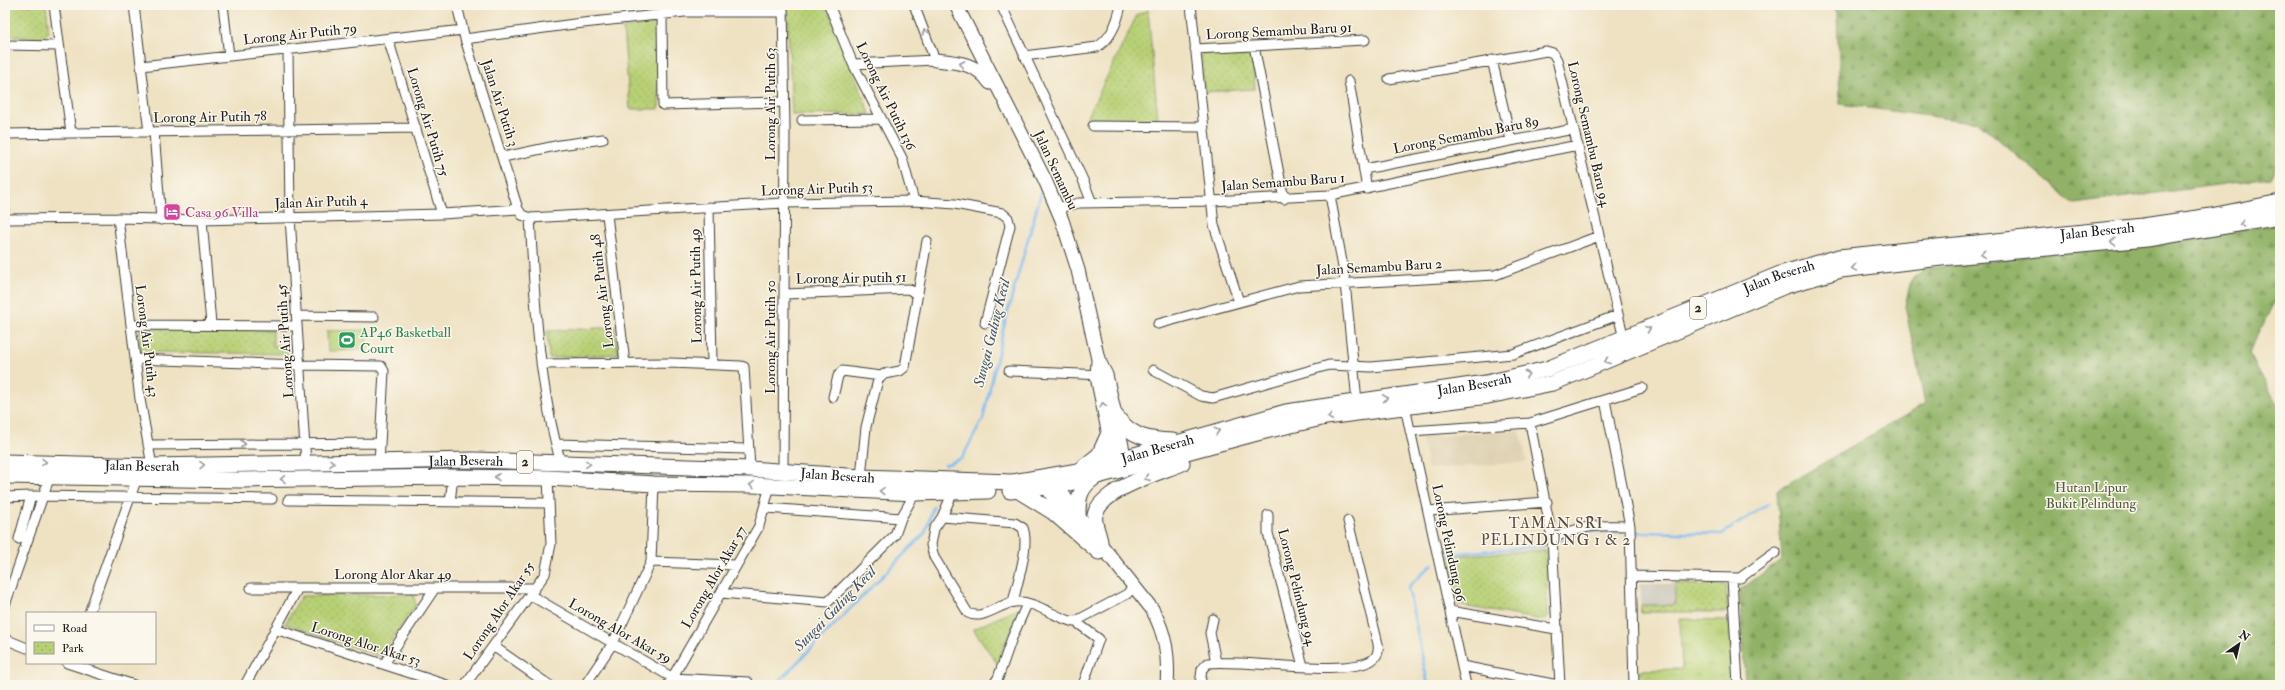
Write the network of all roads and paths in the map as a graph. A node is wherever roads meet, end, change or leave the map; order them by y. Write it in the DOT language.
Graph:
graph roads {
  1 [pos="54,5"];
  2 [pos="134,5"];
  3 [pos="223,5"];
  4 [pos="457,5"];
  5 [pos="829,5"];
  6 [pos="914,5"];
  7 [pos="956,5"];
  8 [pos="1001,5"];
  9 [pos="1121,5"];
  10 [pos="1191,5"];
  11 [pos="685,9"];
  12 [pos="783,9"];
  13 [pos="662,15"];
  14 [pos="464,35"];
  15 [pos="388,39"];
  16 [pos="1365,40"];
  17 [pos="5,45"];
  18 [pos="59,46"];
  19 [pos="1254,46"];
  20 [pos="1195,49"];
  21 [pos="288,50"];
  22 [pos="229,56"];
  23 [pos="1024,56"];
  24 [pos="935,60"];
  25 [pos="1492,60"];
  26 [pos="853,64"];
  27 [pos="141,66"];
  28 [pos="1389,79"];
  29 [pos="1349,81"];
  30 [pos="784,102"];
  31 [pos="881,119"];
  32 [pos="802,120"];
  33 [pos="1015,121"];
  34 [pos="1093,126"];
  35 [pos="1203,127"];
  36 [pos="416,128"];
  37 [pos="1574,129"];
  38 [pos="289,130"];
  39 [pos="151,132"];
  40 [pos="71,133"];
  41 [pos="5,134"];
  42 [pos="603,138"];
  43 [pos="1511,140"];
  44 [pos="1578,144"];
  45 [pos="504,157"];
  46 [pos="1364,169"];
  47 [pos="1367,189"];
  48 [pos="1330,195"];
  49 [pos="1284,199"];
  50 [pos="914,201"];
  51 [pos="1211,201"];
  52 [pos="2280,202"];
  53 [pos="784,203"];
  54 [pos="1092,203"];
  55 [pos="709,207"];
  56 [pos="1057,208"];
  57 [pos="518,209"];
  58 [pos="442,214"];
  59 [pos="606,215"];
  60 [pos="290,217"];
  61 [pos="118,218"];
  62 [pos="530,218"];
  63 [pos="2280,218"];
  64 [pos="5,219"];
  65 [pos="161,220"];
  66 [pos="202,220"];
  67 [pos="1599,236"];
  68 [pos="927,240"];
  69 [pos="1344,283"];
  70 [pos="784,294"];
  71 [pos="916,295"];
  72 [pos="1238,302"];
  73 [pos="1618,315"];
  74 [pos="297,316"];
  75 [pos="374,317"];
  76 [pos="985,323"];
  77 [pos="211,324"];
  78 [pos="1158,324"];
  79 [pos="131,325"];
  80 [pos="298,326"];
  81 [pos="1624,339"];
  82 [pos="135,359"];
  83 [pos="625,363"];
  84 [pos="712,363"];
  85 [pos="541,364"];
  86 [pos="300,365"];
  87 [pos="1353,365"];
  88 [pos="1153,370"];
  89 [pos="1009,371"];
  90 [pos="881,376"];
  91 [pos="1101,376"];
  92 [pos="1642,388"];
  93 [pos="833,397"];
  94 [pos="1605,400"];
  95 [pos="1357,401"];
  96 [pos="1405,407"];
  97 [pos="1115,415"];
  98 [pos="1530,423"];
  99 [pos="1288,425"];
  100 [pos="1410,430"];
  101 [pos="1109,433"];
  102 [pos="1184,442"];
  103 [pos="380,443"];
  104 [pos="556,444"];
  105 [pos="148,445"];
  106 [pos="305,445"];
  107 [pos="747,449"];
  108 [pos="5,462"];
  109 [pos="306,463"];
  110 [pos="379,463"];
  111 [pos="561,463"];
  112 [pos="1121,465"];
  113 [pos="152,466"];
  114 [pos="750,469"];
  115 [pos="783,471"];
  116 [pos="1078,471"];
  117 [pos="5,476"];
  118 [pos="50,476"];
  119 [pos="861,476"];
  120 [pos="452,477"];
  121 [pos="137,478"];
  122 [pos="548,478"];
  123 [pos="1094,478"];
  124 [pos="240,480"];
  125 [pos="1051,481"];
  126 [pos="654,484"];
  127 [pos="770,486"];
  128 [pos="1019,491"];
  129 [pos="953,492"];
  130 [pos="915,493"];
  131 [pos="31,496"];
  132 [pos="44,496"];
  133 [pos="5,497"];
  134 [pos="131,497"];
  135 [pos="236,499"];
  136 [pos="272,499"];
  137 [pos="288,500"];
  138 [pos="450,502"];
  139 [pos="1546,502"];
  140 [pos="548,503"];
  141 [pos="766,508"];
  142 [pos="1428,511"];
  143 [pos="1268,515"];
  144 [pos="1078,516"];
  145 [pos="942,517"];
  146 [pos="901,518"];
  147 [pos="1348,521"];
  148 [pos="1630,526"];
  149 [pos="1552,538"];
  150 [pos="19,539"];
  151 [pos="1100,547"];
  152 [pos="1776,552"];
  153 [pos="651,562"];
  154 [pos="736,565"];
  155 [pos="1631,576"];
  156 [pos="1732,578"];
  157 [pos="1134,586"];
  158 [pos="252,588"];
  159 [pos="298,588"];
  160 [pos="435,588"];
  161 [pos="7,590"];
  162 [pos="533,591"];
  163 [pos="722,592"];
  164 [pos="1012,602"];
  165 [pos="1027,604"];
  166 [pos="5,605"];
  167 [pos="89,612"];
  168 [pos="1450,612"];
  169 [pos="1213,619"];
  170 [pos="1076,622"];
  171 [pos="1556,628"];
  172 [pos="275,629"];
  173 [pos="5,639"];
  174 [pos="613,643"];
  175 [pos="493,646"];
  176 [pos="26,648"];
  177 [pos="1216,662"];
  178 [pos="70,664"];
  179 [pos="384,664"];
  180 [pos="1302,666"];
  181 [pos="1462,666"];
  182 [pos="670,681"];
  183 [pos="748,682"];
  184 [pos="998,684"];
  185 [pos="134,685"];
  186 [pos="245,685"];
  187 [pos="447,685"];
  188 [pos="465,685"];
  189 [pos="549,685"];
  190 [pos="585,685"];
  191 [pos="1083,685"];
  192 [pos="1168,685"];
  193 [pos="1200,685"];
  194 [pos="1466,685"];
  195 [pos="1559,685"];
  196 [pos="1634,685"];
  197 [pos="1738,685"];
  1 -- 18 [label="street"];
  2 -- 27 [label="street"];
  3 -- 22 [label="street"];
  4 -- 14 [label="street, Jalan Air Putih 3"];
  5 -- 26 [label="street, Lorong Air Putih 136"];
  24 -- 6 [label="street, one-way"];
  7 -- 33 [label="main road, Jalan Semambu"];
  8 -- 23 [label="street"];
  9 -- 23 [label="street"];
  10 -- 20 [label="street, Lorong Semambu Baru 91"];
  11 -- 12 [label="street, Lorong Air Putih 79"];
  11 -- 13 [label="street, Lorong Air Putih 79"];
  12 -- 30 [label="street, Lorong Air Putih 63"];
  13 -- 14 [label="street, Lorong Air Putih 79"];
  13 -- 30 [label="street"];
  14 -- 15 [label="street, Lorong Air Putih 79"];
  14 -- 45 [label="street, Jalan Air Putih 3"];
  15 -- 21 [label="street, Lorong Air Putih 79"];
  15 -- 36 [label="street, Lorong Air Putih 75"];
  16 -- 19 [label="street, Lorong Semambu Baru 91"];
  17 -- 18 [label="street"];
  18 -- 40 [label="street"];
  19 -- 20 [label="street, Lorong Semambu Baru 91"];
  19 -- 49 [label="street"];
  20 -- 35 [label="street, Lorong Semambu Baru 91"];
  21 -- 22 [label="street, Lorong Air Putih 79"];
  21 -- 38 [label="street, Lorong Air Putih 45"];
  22 -- 27 [label="street, Lorong Air Putih 79"];
  23 -- 54 [label="street"];
  24 -- 26 [label="street"];
  33 -- 24 [label="main road, one-way"];
  25 -- 28 [label="street, Lorong Semambu Baru 94"];
  25 -- 37 [label="street, Lorong Semambu Baru 94"];
  25 -- 43 [label="street"];
  26 -- 31 [label="street, Lorong Air Putih 136"];
  27 -- 39 [label="street"];
  29 -- 46 [label="street"];
  30 -- 53 [label="street, Lorong Air Putih 63"];
  31 -- 32 [label="street"];
  31 -- 50 [label="street, Lorong Air Putih 136"];
  33 -- 56 [label="main road, Jalan Semambu"];
  34 -- 35 [label="street"];
  35 -- 51 [label="street, Lorong Semambu Baru 91"];
  36 -- 38 [label="street, Lorong Air Putih 78"];
  36 -- 58 [label="street, Lorong Air Putih 75"];
  37 -- 43 [label="street, Lorong Semambu Baru 89"];
  37 -- 44 [label="street, Lorong Semambu Baru 94"];
  38 -- 39 [label="street, Lorong Air Putih 78"];
  38 -- 60 [label="street, Lorong Air Putih 45"];
  39 -- 40 [label="street, Lorong Air Putih 78"];
  39 -- 65 [label="street"];
  40 -- 41 [label="street, Lorong Air Putih 78"];
  42 -- 45 [label="street"];
  43 -- 46 [label="street, Lorong Semambu Baru 89"];
  44 -- 47 [label="street, Jalan Semambu Baru 1"];
  44 -- 67 [label="street, Lorong Semambu Baru 94"];
  45 -- 57 [label="street, Jalan Air Putih 3"];
  46 -- 47 [label="street"];
  47 -- 48 [label="street, Jalan Semambu Baru 1"];
  48 -- 49 [label="street, Jalan Semambu Baru 1"];
  48 -- 69 [label="street"];
  49 -- 51 [label="street, Jalan Semambu Baru 1"];
  50 -- 53 [label="street, Lorong Air Putih 53"];
  50 -- 76 [label="street, Lorong Air Putih 53"];
  51 -- 54 [label="street, Jalan Semambu Baru 1"];
  51 -- 72 [label="street, Lorong Semambu Baru 91"];
  81 -- 52 [label="highway, Jalan Beserah / 2, one-way"];
  53 -- 55 [label="street, Lorong Air Putih 53"];
  53 -- 70 [label="street, Lorong Air Putih 50"];
  54 -- 56 [label="street, Jalan Semambu Baru 1"];
  55 -- 59 [label="street, Lorong Air Putih 53"];
  55 -- 84 [label="street, Lorong Air Putih 49"];
  56 -- 91 [label="main road, Jalan Semambu"];
  57 -- 58 [label="street, Jalan Air Putih 4"];
  57 -- 62 [label="street"];
  58 -- 60 [label="street, Jalan Air Putih 4"];
  59 -- 62 [label="street, Lorong Air Putih 53"];
  59 -- 83 [label="street, Lorong Air Putih 48"];
  60 -- 66 [label="street, Jalan Air Putih 4"];
  60 -- 74 [label="street, Lorong Air Putih 45"];
  61 -- 64 [label="street, Jalan Air Putih 4"];
  61 -- 65 [label="street, Jalan Air Putih 4"];
  61 -- 79 [label="street, Lorong Air Putih 43"];
  62 -- 85 [label="street"];
  63 -- 96 [label="highway, Jalan Beserah / 2, one-way"];
  65 -- 66 [label="street, Jalan Air Putih 4"];
  66 -- 77 [label="street"];
  67 -- 69 [label="street, Jalan Semambu Baru 2"];
  67 -- 73 [label="street, Lorong Semambu Baru 94"];
  68 -- 71 [label="street"];
  69 -- 72 [label="street, Jalan Semambu Baru 2"];
  69 -- 87 [label="street"];
  70 -- 71 [label="street, Lorong Air putih 51"];
  70 -- 115 [label="street, Lorong Air Putih 50"];
  71 -- 90 [label="street"];
  72 -- 78 [label="street, Jalan Semambu Baru 2"];
  73 -- 81 [label="street, Lorong Semambu Baru 94"];
  73 -- 87 [label="street"];
  74 -- 75 [label="street"];
  74 -- 80 [label="street, Lorong Air Putih 45"];
  77 -- 79 [label="street"];
  77 -- 80 [label="street"];
  79 -- 82 [label="street, Lorong Air Putih 43"];
  80 -- 86 [label="street, Lorong Air Putih 45"];
  95 -- 81 [label="highway, Jalan Beserah / 2, one-way"];
  82 -- 86 [label="street"];
  82 -- 105 [label="street, Lorong Air Putih 43"];
  83 -- 84 [label="street"];
  83 -- 85 [label="street"];
  84 -- 107 [label="street"];
  85 -- 104 [label="street"];
  86 -- 103 [label="street"];
  86 -- 106 [label="street, Lorong Air Putih 45"];
  87 -- 88 [label="street"];
  87 -- 95 [label="street"];
  89 -- 91 [label="street"];
  90 -- 93 [label="street"];
  90 -- 119 [label="street"];
  91 -- 97 [label="main road, Jalan Semambu"];
  101 -- 91 [label="main road, Jalan Semambu, one-way"];
  92 -- 94 [label="street"];
  94 -- 98 [label="street"];
  94 -- 148 [label="street"];
  102 -- 95 [label="highway, Jalan Beserah / 2, one-way"];
  96 -- 99 [label="highway, Jalan Beserah / 2, one-way"];
  96 -- 100 [label="street, Lorong Pelindung 96"];
  97 -- 102 [label="highway"];
  97 -- 112 [label="main road, Jalan Semambu"];
  98 -- 100 [label="street"];
  98 -- 139 [label="street"];
  99 -- 112 [label="highway, Jalan Beserah / 2"];
  99 -- 151 [label="highway, one-way"];
  100 -- 142 [label="street, Lorong Pelindung 96"];
  101 -- 112 [label="main road, Jalan Semambu"];
  101 -- 116 [label="highway"];
  102 -- 112 [label="highway, Jalan Beserah / 2"];
  103 -- 106 [label="street"];
  103 -- 110 [label="street"];
  104 -- 107 [label="street"];
  104 -- 111 [label="street"];
  105 -- 106 [label="street, one-way"];
  105 -- 113 [label="street, Lorong Air Putih 43"];
  106 -- 109 [label="street, Lorong Air Putih 45"];
  107 -- 114 [label="street"];
  108 -- 113 [label="highway, Jalan Beserah / 2, one-way"];
  109 -- 110 [label="highway, Jalan Beserah / 2, one-way"];
  113 -- 109 [label="highway, Jalan Beserah / 2, one-way"];
  110 -- 111 [label="highway, Jalan Beserah / 2"];
  111 -- 114 [label="highway, Jalan Beserah / 2, one-way"];
  112 -- 116 [label="highway, Jalan Beserah / 2"];
  112 -- 123 [label="highway, Jalan Beserah / 2"];
  114 -- 115 [label="highway, Jalan Beserah / 2"];
  115 -- 119 [label="highway, Jalan Beserah / 2"];
  116 -- 125 [label="highway, Jalan Beserah / 2"];
  117 -- 118 [label="highway, Jalan Beserah / 2"];
  118 -- 121 [label="highway, Jalan Beserah / 2"];
  118 -- 132 [label="street"];
  119 -- 125 [label="highway, Jalan Beserah / 2"];
  122 -- 120 [label="highway, Jalan Beserah / 2, one-way"];
  120 -- 124 [label="highway, Jalan Beserah / 2, one-way"];
  120 -- 138 [label="street"];
  121 -- 124 [label="highway, Jalan Beserah / 2"];
  121 -- 134 [label="street"];
  122 -- 126 [label="highway, Jalan Beserah / 2"];
  122 -- 140 [label="street, Lorong Alor Akar 55"];
  123 -- 125 [label="highway, Jalan Beserah / 2"];
  123 -- 144 [label="highway"];
  124 -- 135 [label="street"];
  125 -- 128 [label="highway, Jalan Beserah / 2"];
  125 -- 144 [label="main road"];
  125 -- 151 [label="main road"];
  127 -- 126 [label="highway, Jalan Beserah / 2, one-way"];
  126 -- 153 [label="street"];
  130 -- 127 [label="highway, Jalan Beserah / 2, one-way"];
  127 -- 141 [label="street, Lorong Alor Akar 57"];
  128 -- 129 [label="highway, Jalan Beserah / 2"];
  128 -- 151 [label="highway"];
  129 -- 130 [label="highway, Jalan Beserah / 2"];
  129 -- 145 [label="street"];
  130 -- 146 [label="street"];
  131 -- 132 [label="street"];
  131 -- 133 [label="street"];
  131 -- 150 [label="street"];
  132 -- 134 [label="street"];
  132 -- 161 [label="street"];
  134 -- 135 [label="street"];
  134 -- 167 [label="street"];
  135 -- 136 [label="street"];
  137 -- 138 [label="street"];
  138 -- 140 [label="street"];
  139 -- 142 [label="street"];
  139 -- 149 [label="street"];
  140 -- 162 [label="street, Lorong Alor Akar 55"];
  141 -- 146 [label="street"];
  141 -- 154 [label="street, Lorong Alor Akar 57"];
  142 -- 168 [label="street, Lorong Pelindung 96"];
  143 -- 180 [label="street, Lorong Pelindung 94"];
  144 -- 151 [label="main road"];
  145 -- 164 [label="street"];
  145 -- 164 [label="street"];
  146 -- 163 [label="street"];
  147 -- 180 [label="street"];
  148 -- 149 [label="street"];
  148 -- 155 [label="street"];
  149 -- 171 [label="street"];
  151 -- 157 [label="main road"];
  152 -- 156 [label="street"];
  153 -- 154 [label="street"];
  153 -- 174 [label="street"];
  154 -- 163 [label="street, Lorong Alor Akar 57"];
  155 -- 156 [label="street"];
  155 -- 196 [label="street"];
  156 -- 197 [label="street"];
  157 -- 170 [label="street"];
  157 -- 192 [label="main road"];
  158 -- 159 [label="street, Lorong Alor Akar 49"];
  159 -- 160 [label="street, Lorong Alor Akar 49"];
  159 -- 172 [label="street"];
  160 -- 162 [label="street, Lorong Alor Akar 49"];
  160 -- 179 [label="street"];
  161 -- 166 [label="street"];
  162 -- 174 [label="street, Lorong Alor Akar 59"];
  162 -- 175 [label="street, Lorong Alor Akar 55"];
  163 -- 182 [label="street, Lorong Alor Akar 57"];
  164 -- 165 [label="street"];
  165 -- 170 [label="street"];
  165 -- 184 [label="street"];
  168 -- 171 [label="street"];
  168 -- 181 [label="street, Lorong Pelindung 96"];
  169 -- 177 [label="street"];
  170 -- 191 [label="street"];
  171 -- 195 [label="street"];
  172 -- 179 [label="street, Lorong Alor Akar 53"];
  172 -- 186 [label="street"];
  173 -- 176 [label="street"];
  174 -- 182 [label="street, Lorong Alor Akar 59"];
  174 -- 190 [label="street"];
  175 -- 188 [label="street, Lorong Alor Akar 55"];
  175 -- 189 [label="street"];
  177 -- 180 [label="street"];
  177 -- 193 [label="street"];
  178 -- 185 [label="street"];
  179 -- 187 [label="street, Lorong Alor Akar 53"];
  181 -- 194 [label="street, Lorong Pelindung 96"];
  181 -- 195 [label="street"];
  182 -- 183 [label="street, Lorong Alor Akar 59"];
}
